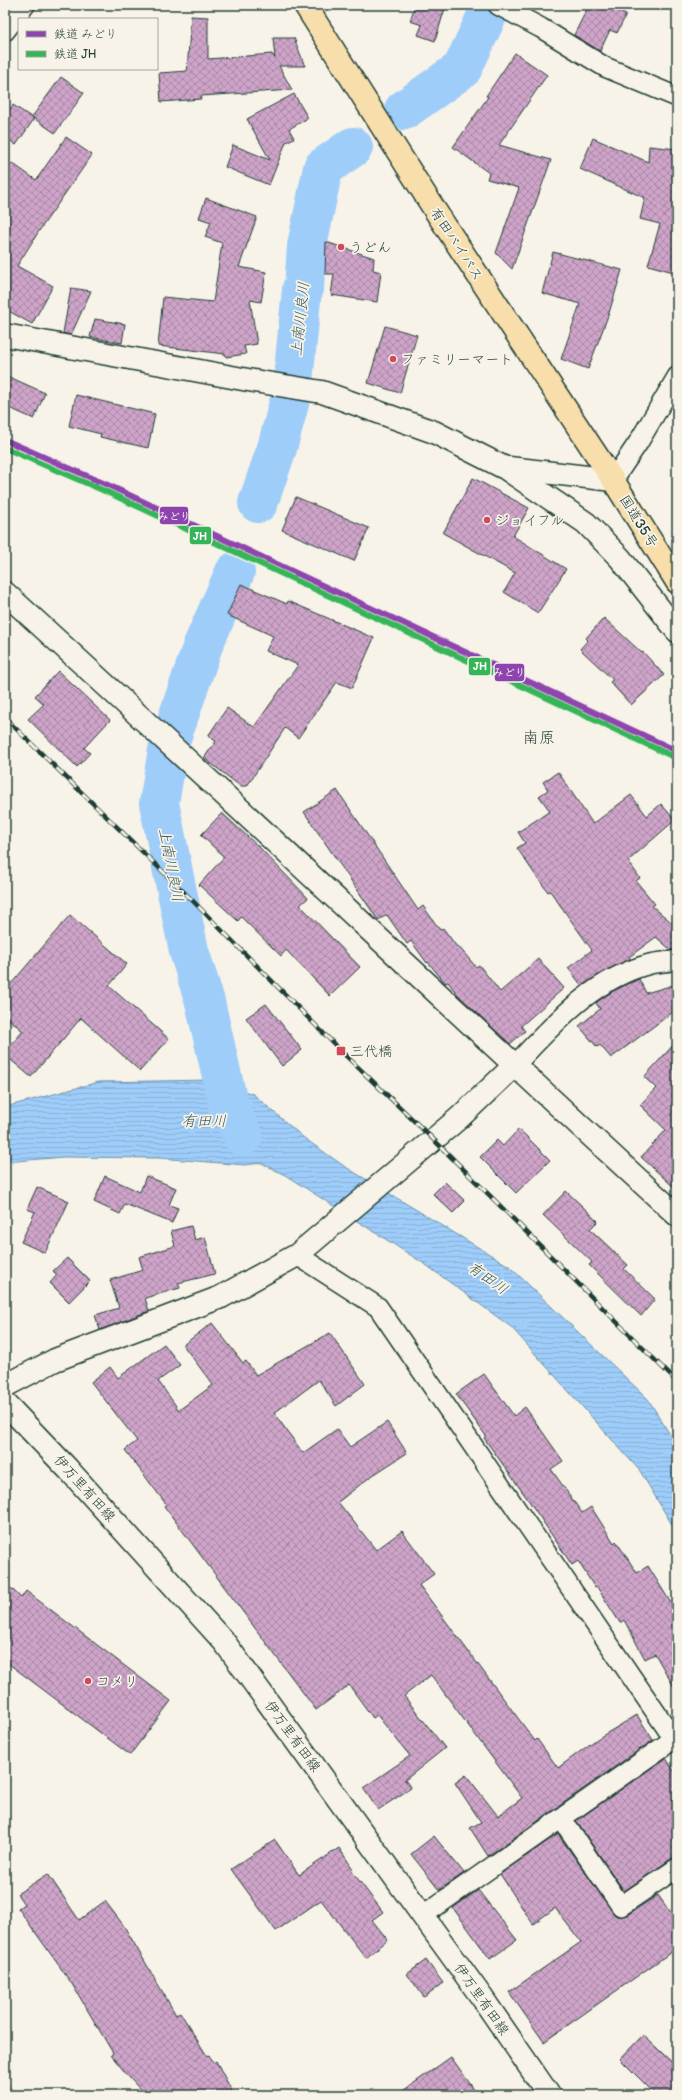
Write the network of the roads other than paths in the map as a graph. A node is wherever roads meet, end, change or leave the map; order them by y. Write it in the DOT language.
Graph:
graph roads {
  1 [pos="25,5"];
  2 [pos="305,5"];
  3 [pos="498,5"];
  4 [pos="5,32"];
  5 [pos="677,97"];
  6 [pos="5,335"];
  7 [pos="677,377"];
  8 [pos="505,468"];
  9 [pos="613,480"];
  10 [pos="677,582"];
  11 [pos="5,593"];
  12 [pos="677,631"];
  13 [pos="677,960"];
  14 [pos="514,1066"];
  15 [pos="677,1215"];
  16 [pos="298,1255"];
  17 [pos="5,1386"];
  18 [pos="5,1403"];
  19 [pos="676,1738"];
  20 [pos="561,1818"];
  21 [pos="677,1868"];
  22 [pos="422,1916"];
  23 [pos="549,2095"];
  1 -- 4 [label="street"];
  2 -- 9 [label="highway, 有田バイパス"];
  3 -- 5 [label="street"];
  6 -- 8 [label="street"];
  7 -- 9 [label="street"];
  8 -- 9 [label="street"];
  8 -- 12 [label="street"];
  9 -- 10 [label="highway, 国道35号"];
  11 -- 14 [label="street"];
  13 -- 14 [label="street"];
  14 -- 15 [label="street"];
  14 -- 16 [label="street"];
  16 -- 17 [label="street"];
  16 -- 19 [label="street"];
  18 -- 22 [label="street, 伊万里有田線"];
  19 -- 20 [label="street"];
  20 -- 21 [label="street"];
  20 -- 22 [label="street"];
  22 -- 23 [label="street, 伊万里有田線"];
}
